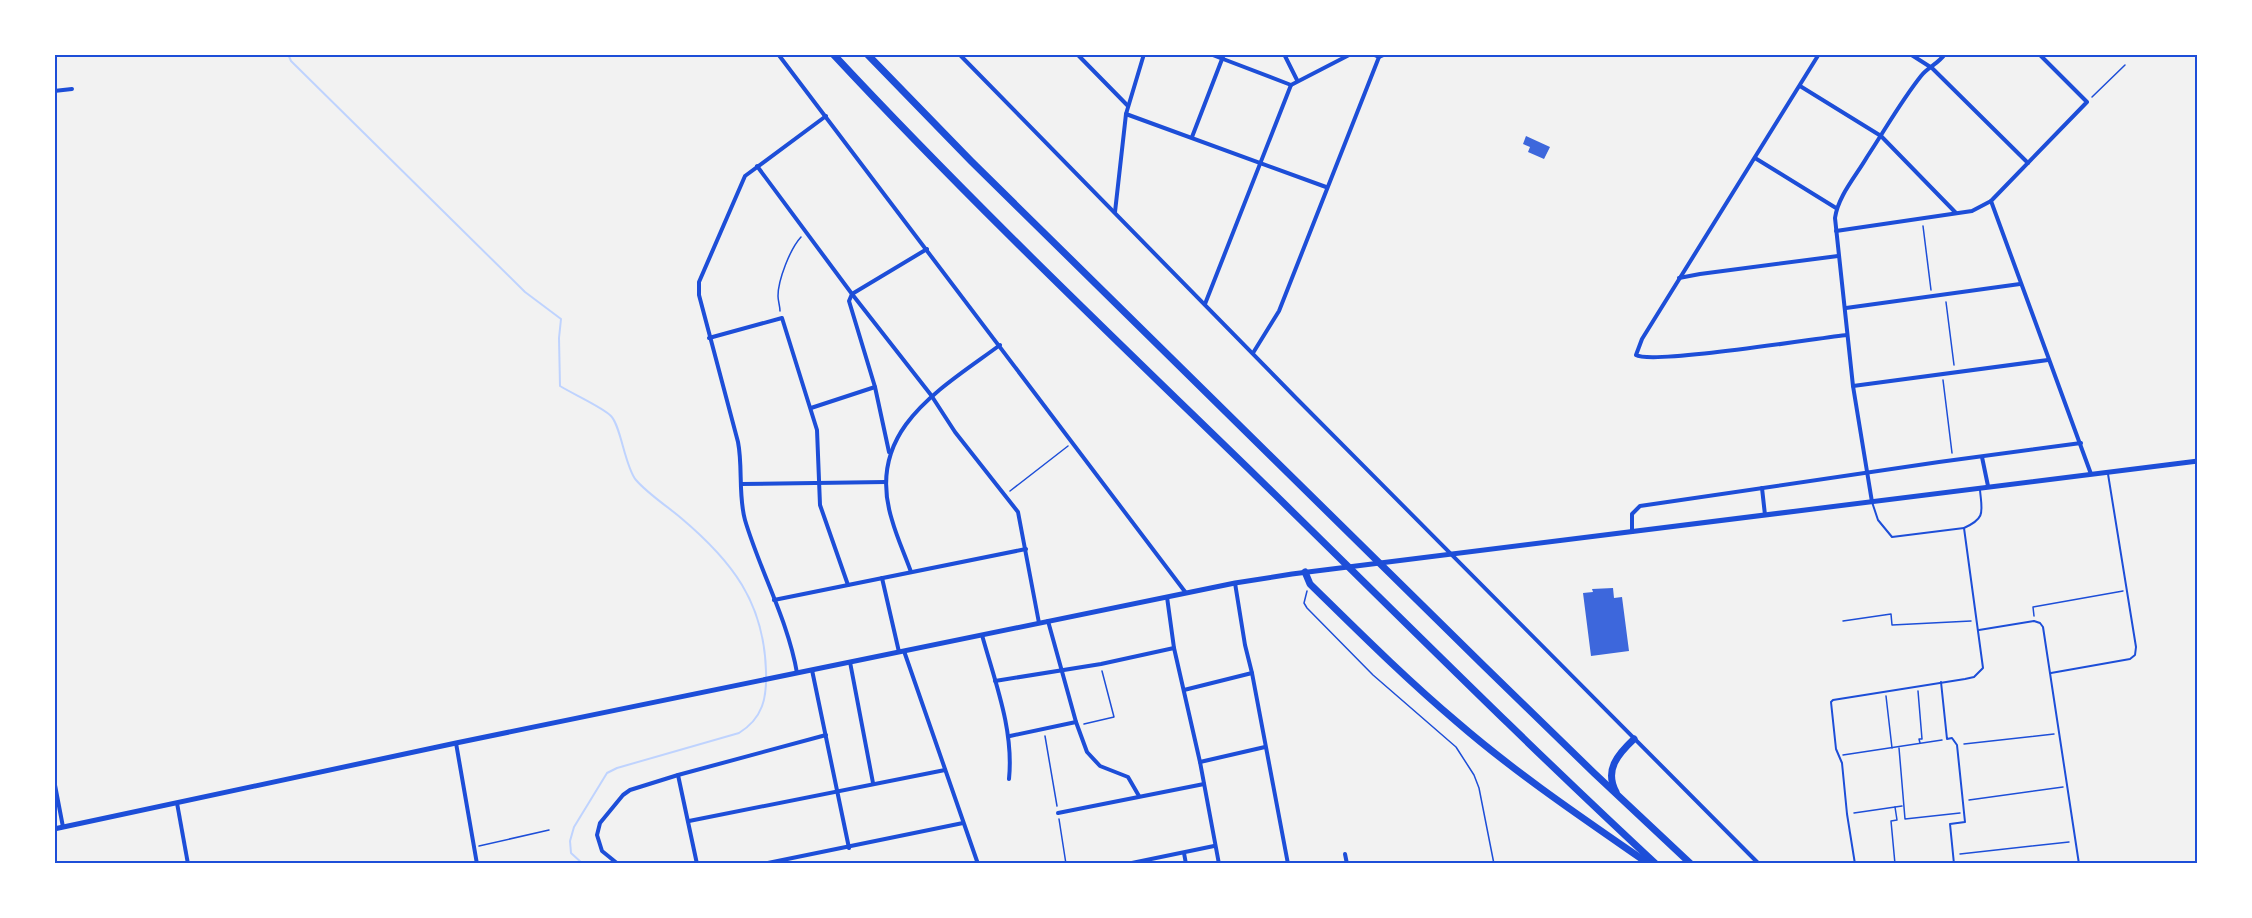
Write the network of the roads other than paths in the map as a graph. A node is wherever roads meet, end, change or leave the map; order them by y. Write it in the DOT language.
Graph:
graph roads {
  1 [pos="778,54"];
  2 [pos="833,54"];
  3 [pos="867,54"];
  4 [pos="958,54"];
  5 [pos="1077,54"];
  6 [pos="1144,54"];
  7 [pos="1210,54"];
  8 [pos="1284,54"];
  9 [pos="1352,54"];
  10 [pos="1372,54"];
  11 [pos="1386,54"];
  12 [pos="1819,54"];
  13 [pos="1910,54"];
  14 [pos="1944,54"];
  15 [pos="2039,54"];
  16 [pos="1223,57"];
  17 [pos="1378,57"];
  18 [pos="1932,68"];
  19 [pos="1298,80"];
  20 [pos="1291,85"];
  21 [pos="1800,86"];
  22 [pos="72,89"];
  23 [pos="54,91"];
  24 [pos="1128,106"];
  25 [pos="1126,114"];
  26 [pos="826,116"];
  27 [pos="1881,136"];
  28 [pos="1192,137"];
  29 [pos="1755,157"];
  30 [pos="1260,162"];
  31 [pos="2028,163"];
  32 [pos="757,166"];
  33 [pos="1326,186"];
  34 [pos="1991,201"];
  35 [pos="1836,208"];
  36 [pos="1115,212"];
  37 [pos="1956,213"];
  38 [pos="1836,231"];
  39 [pos="927,249"];
  40 [pos="1838,256"];
  41 [pos="1679,278"];
  42 [pos="2020,284"];
  43 [pos="852,294"];
  44 [pos="1205,304"];
  45 [pos="1845,308"];
  46 [pos="1847,335"];
  47 [pos="709,338"];
  48 [pos="1000,345"];
  49 [pos="1252,353"];
  50 [pos="2048,360"];
  51 [pos="1853,386"];
  52 [pos="875,387"];
  53 [pos="931,395"];
  54 [pos="810,408"];
  55 [pos="2081,443"];
  56 [pos="889,453"];
  57 [pos="1983,457"];
  58 [pos="2198,461"];
  59 [pos="1868,472"];
  60 [pos="2108,472"];
  61 [pos="2091,474"];
  62 [pos="818,482"];
  63 [pos="886,482"];
  64 [pos="741,483"];
  65 [pos="1988,486"];
  66 [pos="1980,487"];
  67 [pos="1762,488"];
  68 [pos="1872,502"];
  69 [pos="1765,515"];
  70 [pos="1964,528"];
  71 [pos="1632,532"];
  72 [pos="1026,549"];
  73 [pos="1450,554"];
  74 [pos="911,572"];
  75 [pos="1305,572"];
  76 [pos="882,578"];
  77 [pos="1235,583"];
  78 [pos="848,585"];
  79 [pos="1186,593"];
  80 [pos="1167,596"];
  81 [pos="774,600"];
  82 [pos="1048,621"];
  83 [pos="1039,623"];
  84 [pos="1979,630"];
  85 [pos="982,635"];
  86 [pos="1174,648"];
  87 [pos="901,651"];
  88 [pos="850,662"];
  89 [pos="812,669"];
  90 [pos="1062,670"];
  91 [pos="797,673"];
  92 [pos="1252,673"];
  93 [pos="2050,673"];
  94 [pos="994,681"];
  95 [pos="1941,682"];
  96 [pos="1184,690"];
  97 [pos="1077,724"];
  98 [pos="826,735"];
  99 [pos="1010,736"];
  100 [pos="1634,739"];
  101 [pos="456,743"];
  102 [pos="1265,747"];
  103 [pos="1200,762"];
  104 [pos="945,770"];
  105 [pos="678,776"];
  106 [pos="1009,779"];
  107 [pos="54,780"];
  108 [pos="873,783"];
  109 [pos="1204,784"];
  110 [pos="838,790"];
  111 [pos="1139,796"];
  112 [pos="1619,797"];
  113 [pos="177,803"];
  114 [pos="1058,813"];
  115 [pos="688,821"];
  116 [pos="963,823"];
  117 [pos="63,828"];
  118 [pos="54,830"];
  119 [pos="1215,846"];
  120 [pos="849,848"];
  121 [pos="1184,853"];
  122 [pos="1345,854"];
  123 [pos="188,864"];
  124 [pos="477,864"];
  125 [pos="618,864"];
  126 [pos="697,864"];
  127 [pos="764,864"];
  128 [pos="978,864"];
  129 [pos="1127,864"];
  130 [pos="1186,864"];
  131 [pos="1219,864"];
  132 [pos="1288,864"];
  133 [pos="1347,864"];
  134 [pos="1649,864"];
  135 [pos="1656,864"];
  136 [pos="1691,864"];
  137 [pos="1759,864"];
  138 [pos="1855,864"];
  139 [pos="1954,864"];
  140 [pos="2079,864"];
  1 -- 26 [label="street"];
  2 -- 135 [label="highway"];
  3 -- 112 [label="highway"];
  4 -- 36 [label="street"];
  5 -- 24 [label="street"];
  6 -- 24 [label="street"];
  7 -- 16 [label="street"];
  8 -- 19 [label="street"];
  9 -- 19 [label="street"];
  10 -- 17 [label="street"];
  11 -- 17 [label="street"];
  12 -- 21 [label="street"];
  13 -- 18 [label="street"];
  14 -- 18 [label="street"];
  15 -- 31 [label="street"];
  16 -- 20 [label="street"];
  16 -- 28 [label="street"];
  17 -- 33 [label="street"];
  18 -- 27 [label="street"];
  18 -- 31 [label="street"];
  19 -- 20 [label="street"];
  20 -- 30 [label="street"];
  21 -- 27 [label="street"];
  21 -- 29 [label="street"];
  22 -- 23 [label="street"];
  24 -- 25 [label="street"];
  25 -- 28 [label="street"];
  25 -- 36 [label="street"];
  26 -- 32 [label="street"];
  26 -- 39 [label="street"];
  27 -- 35 [label="street"];
  27 -- 37 [label="street"];
  28 -- 30 [label="street"];
  29 -- 35 [label="street"];
  29 -- 41 [label="street"];
  30 -- 33 [label="street"];
  30 -- 44 [label="street"];
  31 -- 34 [label="street"];
  32 -- 43 [label="street"];
  32 -- 47 [label="street"];
  33 -- 49 [label="street"];
  34 -- 37 [label="street"];
  34 -- 42 [label="street"];
  35 -- 38 [label="street"];
  36 -- 44 [label="street"];
  37 -- 38 [label="street"];
  38 -- 40 [label="street"];
  39 -- 43 [label="street"];
  39 -- 48 [label="street"];
  40 -- 41 [label="street"];
  40 -- 45 [label="street"];
  41 -- 46 [label="street"];
  42 -- 45 [label="street"];
  42 -- 50 [label="street"];
  43 -- 52 [label="street"];
  43 -- 53 [label="street"];
  44 -- 49 [label="street"];
  45 -- 46 [label="street"];
  46 -- 51 [label="street"];
  47 -- 54 [label="street"];
  47 -- 64 [label="street"];
  48 -- 53 [label="street"];
  48 -- 79 [label="street"];
  49 -- 73 [label="street"];
  50 -- 51 [label="street"];
  50 -- 55 [label="street"];
  51 -- 59 [label="street"];
  52 -- 54 [label="street"];
  52 -- 56 [label="street"];
  53 -- 56 [label="street"];
  53 -- 72 [label="street"];
  54 -- 62 [label="street"];
  55 -- 57 [label="street"];
  55 -- 61 [label="street"];
  56 -- 63 [label="street"];
  57 -- 59 [label="street"];
  57 -- 65 [label="street"];
  58 -- 60 [label="main road"];
  59 -- 67 [label="street"];
  59 -- 68 [label="street"];
  60 -- 61 [label="main road"];
  60 -- 93 [label="lane"];
  61 -- 65 [label="main road"];
  62 -- 63 [label="street"];
  62 -- 64 [label="street"];
  62 -- 78 [label="street"];
  63 -- 74 [label="street"];
  64 -- 81 [label="street"];
  65 -- 66 [label="main road"];
  66 -- 68 [label="main road"];
  66 -- 70 [label="lane"];
  67 -- 69 [label="street"];
  67 -- 71 [label="street"];
  68 -- 69 [label="main road"];
  68 -- 70 [label="lane"];
  69 -- 71 [label="main road"];
  70 -- 84 [label="lane"];
  71 -- 73 [label="main road"];
  72 -- 74 [label="street"];
  72 -- 83 [label="street"];
  73 -- 75 [label="main road"];
  73 -- 100 [label="street"];
  74 -- 76 [label="street"];
  75 -- 77 [label="main road"];
  75 -- 134 [label="highway"];
  76 -- 78 [label="street"];
  76 -- 87 [label="street"];
  77 -- 79 [label="main road"];
  77 -- 92 [label="street"];
  78 -- 81 [label="street"];
  79 -- 80 [label="main road"];
  80 -- 82 [label="main road"];
  80 -- 86 [label="street"];
  81 -- 91 [label="street"];
  82 -- 83 [label="main road"];
  82 -- 90 [label="street"];
  83 -- 85 [label="main road"];
  84 -- 93 [label="lane"];
  84 -- 95 [label="lane"];
  85 -- 87 [label="main road"];
  85 -- 94 [label="street"];
  86 -- 90 [label="street"];
  86 -- 96 [label="street"];
  87 -- 88 [label="main road"];
  87 -- 104 [label="street"];
  88 -- 89 [label="main road"];
  88 -- 108 [label="street"];
  89 -- 91 [label="main road"];
  89 -- 98 [label="street"];
  90 -- 94 [label="street"];
  90 -- 97 [label="street"];
  91 -- 101 [label="main road"];
  92 -- 96 [label="street"];
  92 -- 102 [label="street"];
  93 -- 140 [label="lane"];
  94 -- 99 [label="street"];
  95 -- 138 [label="lane"];
  95 -- 139 [label="lane"];
  96 -- 103 [label="street"];
  97 -- 99 [label="street"];
  97 -- 111 [label="street"];
  98 -- 105 [label="street"];
  98 -- 110 [label="street"];
  99 -- 106 [label="street"];
  100 -- 112 [label="highway"];
  100 -- 137 [label="street"];
  101 -- 113 [label="main road"];
  101 -- 124 [label="street"];
  102 -- 103 [label="street"];
  102 -- 132 [label="street"];
  103 -- 109 [label="street"];
  104 -- 108 [label="street"];
  104 -- 116 [label="street"];
  105 -- 115 [label="street"];
  105 -- 125 [label="street"];
  107 -- 117 [label="street"];
  108 -- 110 [label="street"];
  109 -- 111 [label="street"];
  109 -- 119 [label="street"];
  110 -- 115 [label="street"];
  110 -- 120 [label="street"];
  111 -- 114 [label="street"];
  112 -- 136 [label="highway"];
  113 -- 117 [label="main road"];
  113 -- 123 [label="street"];
  115 -- 126 [label="street"];
  116 -- 120 [label="street"];
  116 -- 128 [label="street"];
  117 -- 118 [label="main road"];
  119 -- 121 [label="street"];
  119 -- 131 [label="street"];
  120 -- 127 [label="street"];
  121 -- 129 [label="street"];
  121 -- 130 [label="street"];
  122 -- 133 [label="street"];
}
